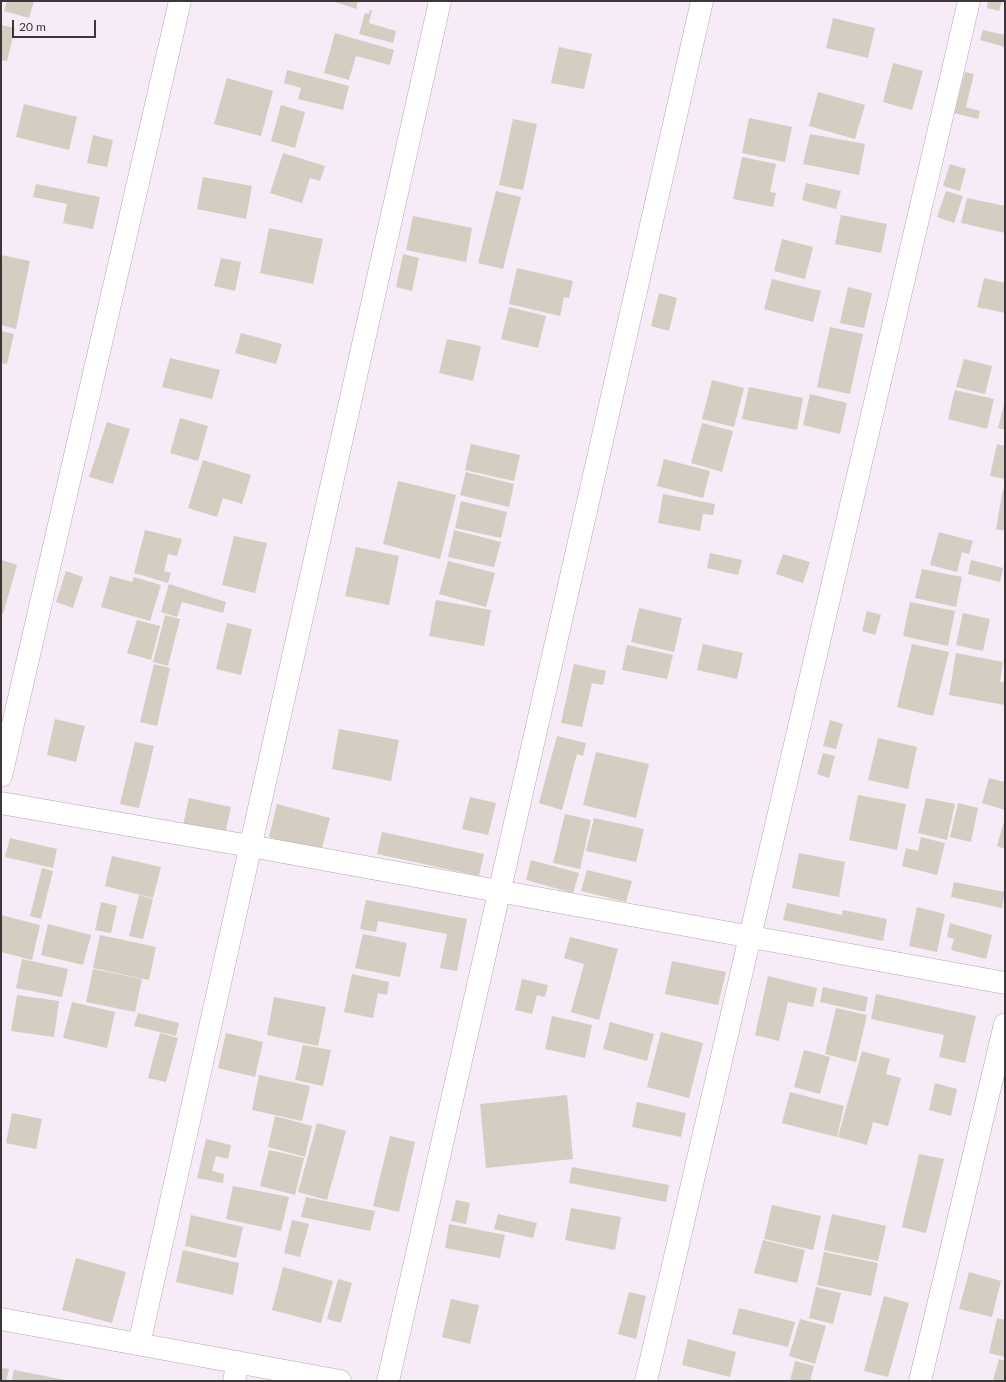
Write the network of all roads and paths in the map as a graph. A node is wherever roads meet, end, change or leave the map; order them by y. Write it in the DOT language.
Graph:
graph roads {
  1 [pos="180,1"];
  2 [pos="440,1"];
  3 [pos="702,1"];
  4 [pos="969,1"];
  5 [pos="1,776"];
  6 [pos="1,803"];
  7 [pos="250,846"];
  8 [pos="500,891"];
  9 [pos="751,936"];
  10 [pos="1005,983"];
  11 [pos="1005,1024"];
  12 [pos="1,1319"];
  13 [pos="139,1344"];
  14 [pos="236,1372"];
  15 [pos="340,1381"];
  16 [pos="388,1381"];
  17 [pos="646,1381"];
  18 [pos="920,1381"];
  1 -- 5 [label="street"];
  2 -- 7 [label="street"];
  3 -- 8 [label="street"];
  4 -- 9 [label="street"];
  6 -- 7 [label="street"];
  7 -- 8 [label="street"];
  7 -- 13 [label="street"];
  8 -- 9 [label="street"];
  8 -- 16 [label="street"];
  9 -- 10 [label="street"];
  9 -- 17 [label="street"];
  11 -- 18 [label="street"];
  12 -- 13 [label="street"];
  13 -- 14 [label="street"];
  14 -- 15 [label="street"];
}
